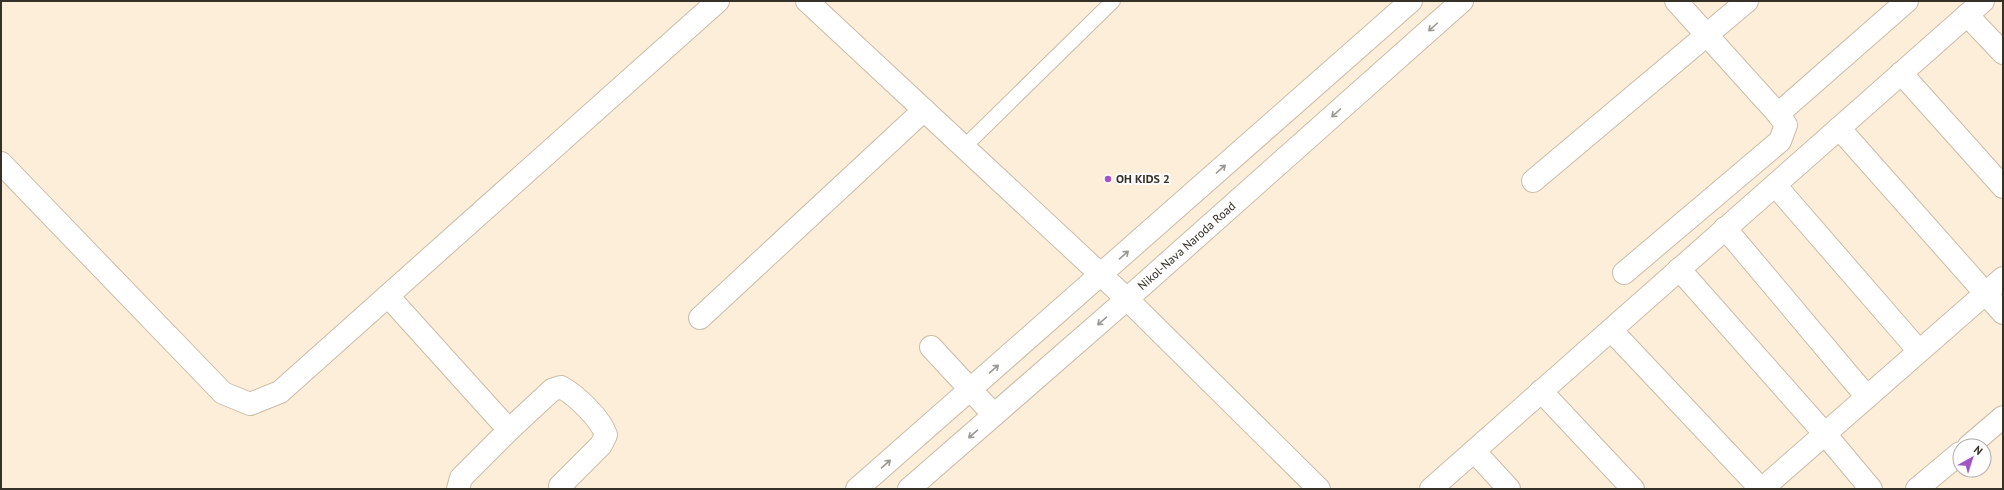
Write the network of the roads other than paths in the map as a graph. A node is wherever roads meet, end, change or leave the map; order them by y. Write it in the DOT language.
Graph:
graph roads {
  1 [pos="718,1"];
  2 [pos="807,1"];
  3 [pos="1113,1"];
  4 [pos="1411,1"];
  5 [pos="1462,1"];
  6 [pos="1676,1"];
  7 [pos="1747,1"];
  8 [pos="1907,1"];
  9 [pos="1975,8"];
  10 [pos="1707,35"];
  11 [pos="2003,53"];
  12 [pos="1901,73"];
  13 [pos="924,110"];
  14 [pos="1778,114"];
  15 [pos="1839,128"];
  16 [pos="964,147"];
  17 [pos="1,163"];
  18 [pos="1533,181"];
  19 [pos="1775,185"];
  20 [pos="2003,186"];
  21 [pos="1725,228"];
  22 [pos="1679,269"];
  23 [pos="1624,273"];
  24 [pos="1101,275"];
  25 [pos="2003,278"];
  26 [pos="1986,293"];
  27 [pos="388,296"];
  28 [pos="1127,299"];
  29 [pos="2003,313"];
  30 [pos="700,318"];
  31 [pos="1611,330"];
  32 [pos="931,347"];
  33 [pos="1919,351"];
  34 [pos="970,390"];
  35 [pos="1541,391"];
  36 [pos="1867,397"];
  37 [pos="994,415"];
  38 [pos="2003,417"];
  39 [pos="509,430"];
  40 [pos="1825,434"];
  41 [pos="1978,438"];
  42 [pos="1474,451"];
  43 [pos="1952,460"];
  44 [pos="559,488"];
  45 [pos="458,489"];
  46 [pos="857,489"];
  47 [pos="909,489"];
  48 [pos="1320,489"];
  49 [pos="1431,489"];
  50 [pos="1509,489"];
  51 [pos="1633,489"];
  52 [pos="1761,489"];
  53 [pos="1871,489"];
  54 [pos="1917,489"];
  1 -- 27 [label="street"];
  2 -- 13 [label="street"];
  3 -- 16 [label="lane"];
  24 -- 4 [label="street, one-way"];
  5 -- 28 [label="street, Nikol-Nava Naroda Road, one-way"];
  6 -- 10 [label="street"];
  7 -- 10 [label="street"];
  8 -- 14 [label="street"];
  9 -- 11 [label="street"];
  9 -- 12 [label="street"];
  10 -- 14 [label="street"];
  10 -- 18 [label="street"];
  12 -- 15 [label="street"];
  12 -- 20 [label="street"];
  13 -- 16 [label="street"];
  13 -- 30 [label="street"];
  14 -- 23 [label="street"];
  15 -- 19 [label="street"];
  15 -- 26 [label="street"];
  16 -- 24 [label="street"];
  17 -- 27 [label="street"];
  19 -- 21 [label="street"];
  19 -- 33 [label="street"];
  21 -- 22 [label="street"];
  21 -- 36 [label="street"];
  22 -- 31 [label="street"];
  22 -- 40 [label="street"];
  24 -- 28 [label="street"];
  34 -- 24 [label="street, one-way"];
  25 -- 26 [label="street"];
  26 -- 29 [label="street"];
  26 -- 33 [label="street"];
  27 -- 39 [label="street"];
  28 -- 37 [label="street, Nikol-Nava Naroda Road, one-way"];
  28 -- 48 [label="street"];
  31 -- 35 [label="street"];
  31 -- 52 [label="street"];
  32 -- 34 [label="street"];
  33 -- 36 [label="street"];
  34 -- 37 [label="street"];
  46 -- 34 [label="street, one-way"];
  35 -- 42 [label="street"];
  35 -- 51 [label="street"];
  36 -- 40 [label="street"];
  37 -- 47 [label="street, Nikol-Nava Naroda Road, one-way"];
  38 -- 41 [label="street"];
  39 -- 44 [label="street"];
  39 -- 45 [label="street"];
  40 -- 52 [label="street"];
  40 -- 53 [label="street"];
  42 -- 49 [label="street"];
  42 -- 50 [label="street"];
  43 -- 54 [label="street"];
}
